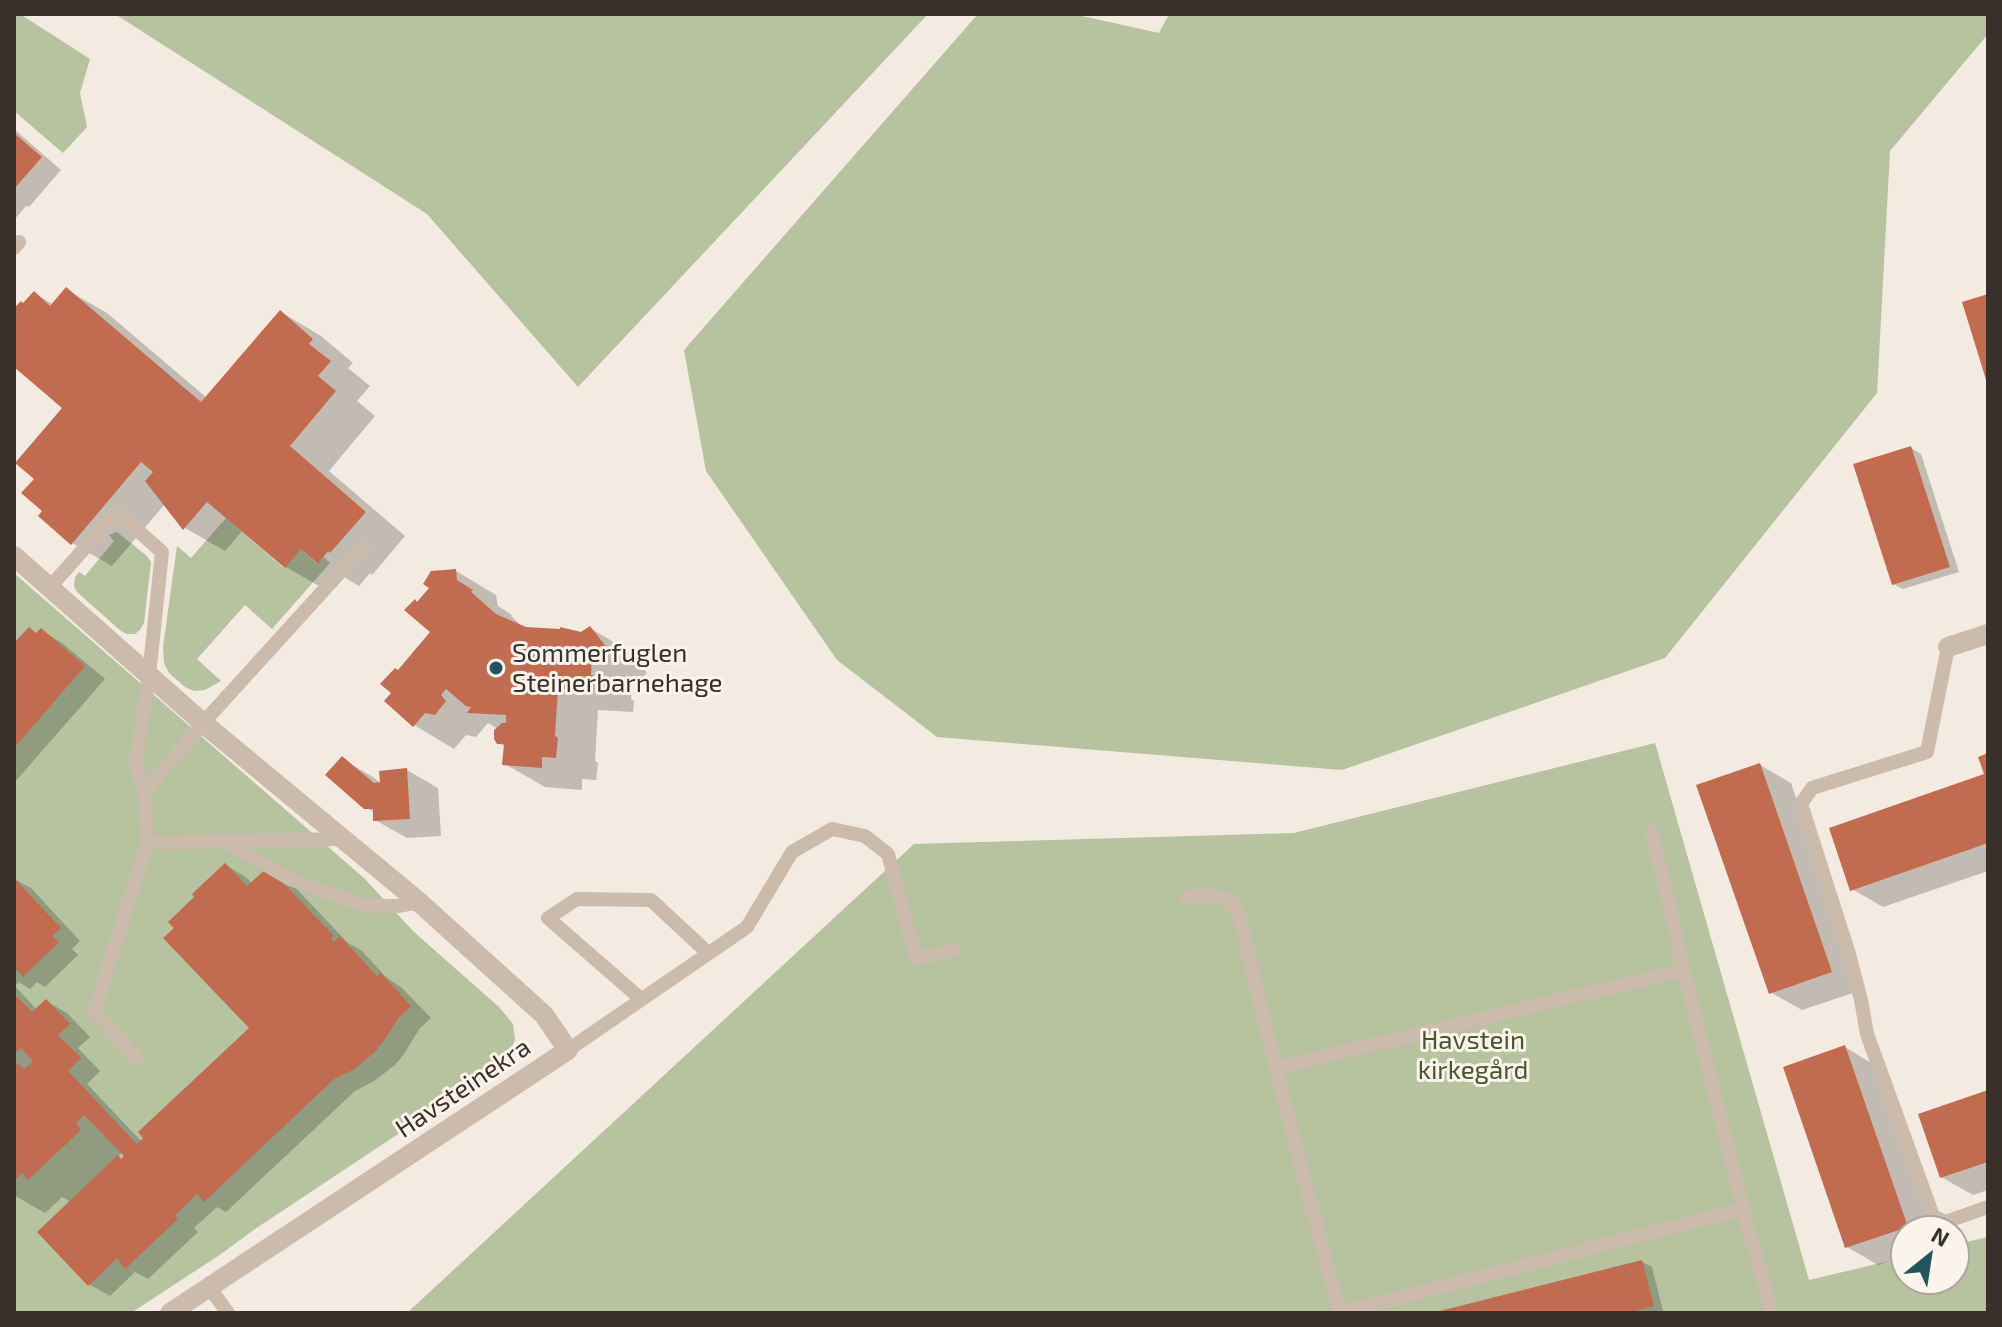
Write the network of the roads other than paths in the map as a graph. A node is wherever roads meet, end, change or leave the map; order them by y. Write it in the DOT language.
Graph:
graph roads {
  1 [pos="363,547"];
  2 [pos="14,556"];
  3 [pos="50,587"];
  4 [pos="1988,634"];
  5 [pos="1948,647"];
  6 [pos="149,676"];
  7 [pos="203,723"];
  8 [pos="145,791"];
  9 [pos="1652,832"];
  10 [pos="343,839"];
  11 [pos="226,841"];
  12 [pos="147,843"];
  13 [pos="1185,897"];
  14 [pos="419,902"];
  15 [pos="954,950"];
  16 [pos="708,953"];
  17 [pos="1684,970"];
  18 [pos="641,999"];
  19 [pos="568,1050"];
  20 [pos="136,1058"];
  21 [pos="1276,1068"];
  22 [pos="1988,1207"];
  23 [pos="1743,1209"];
  24 [pos="209,1287"];
  25 [pos="170,1313"];
  26 [pos="228,1313"];
  27 [pos="1340,1313"];
  28 [pos="1772,1313"];
  1 -- 7 [label="lane"];
  2 -- 3 [label="street, Havsteinekra"];
  3 -- 6 [label="street, Havsteinekra"];
  3 -- 6 [label="lane"];
  4 -- 5 [label="street"];
  5 -- 22 [label="lane"];
  6 -- 7 [label="street, Havsteinekra"];
  6 -- 8 [label="lane"];
  7 -- 8 [label="lane"];
  7 -- 10 [label="street, Havsteinekra"];
  8 -- 12 [label="lane"];
  9 -- 17 [label="lane"];
  10 -- 11 [label="lane"];
  10 -- 14 [label="street, Havsteinekra"];
  11 -- 12 [label="lane"];
  11 -- 14 [label="lane"];
  12 -- 20 [label="lane"];
  13 -- 21 [label="lane"];
  14 -- 19 [label="street, Havsteinekra"];
  15 -- 16 [label="lane"];
  16 -- 18 [label="lane"];
  16 -- 18 [label="lane"];
  17 -- 21 [label="lane"];
  17 -- 23 [label="lane"];
  18 -- 19 [label="lane"];
  19 -- 24 [label="street, Havsteinekra"];
  21 -- 27 [label="lane"];
  23 -- 27 [label="lane"];
  23 -- 28 [label="lane"];
  24 -- 25 [label="street, Havsteinekra"];
  24 -- 26 [label="lane"];
}
